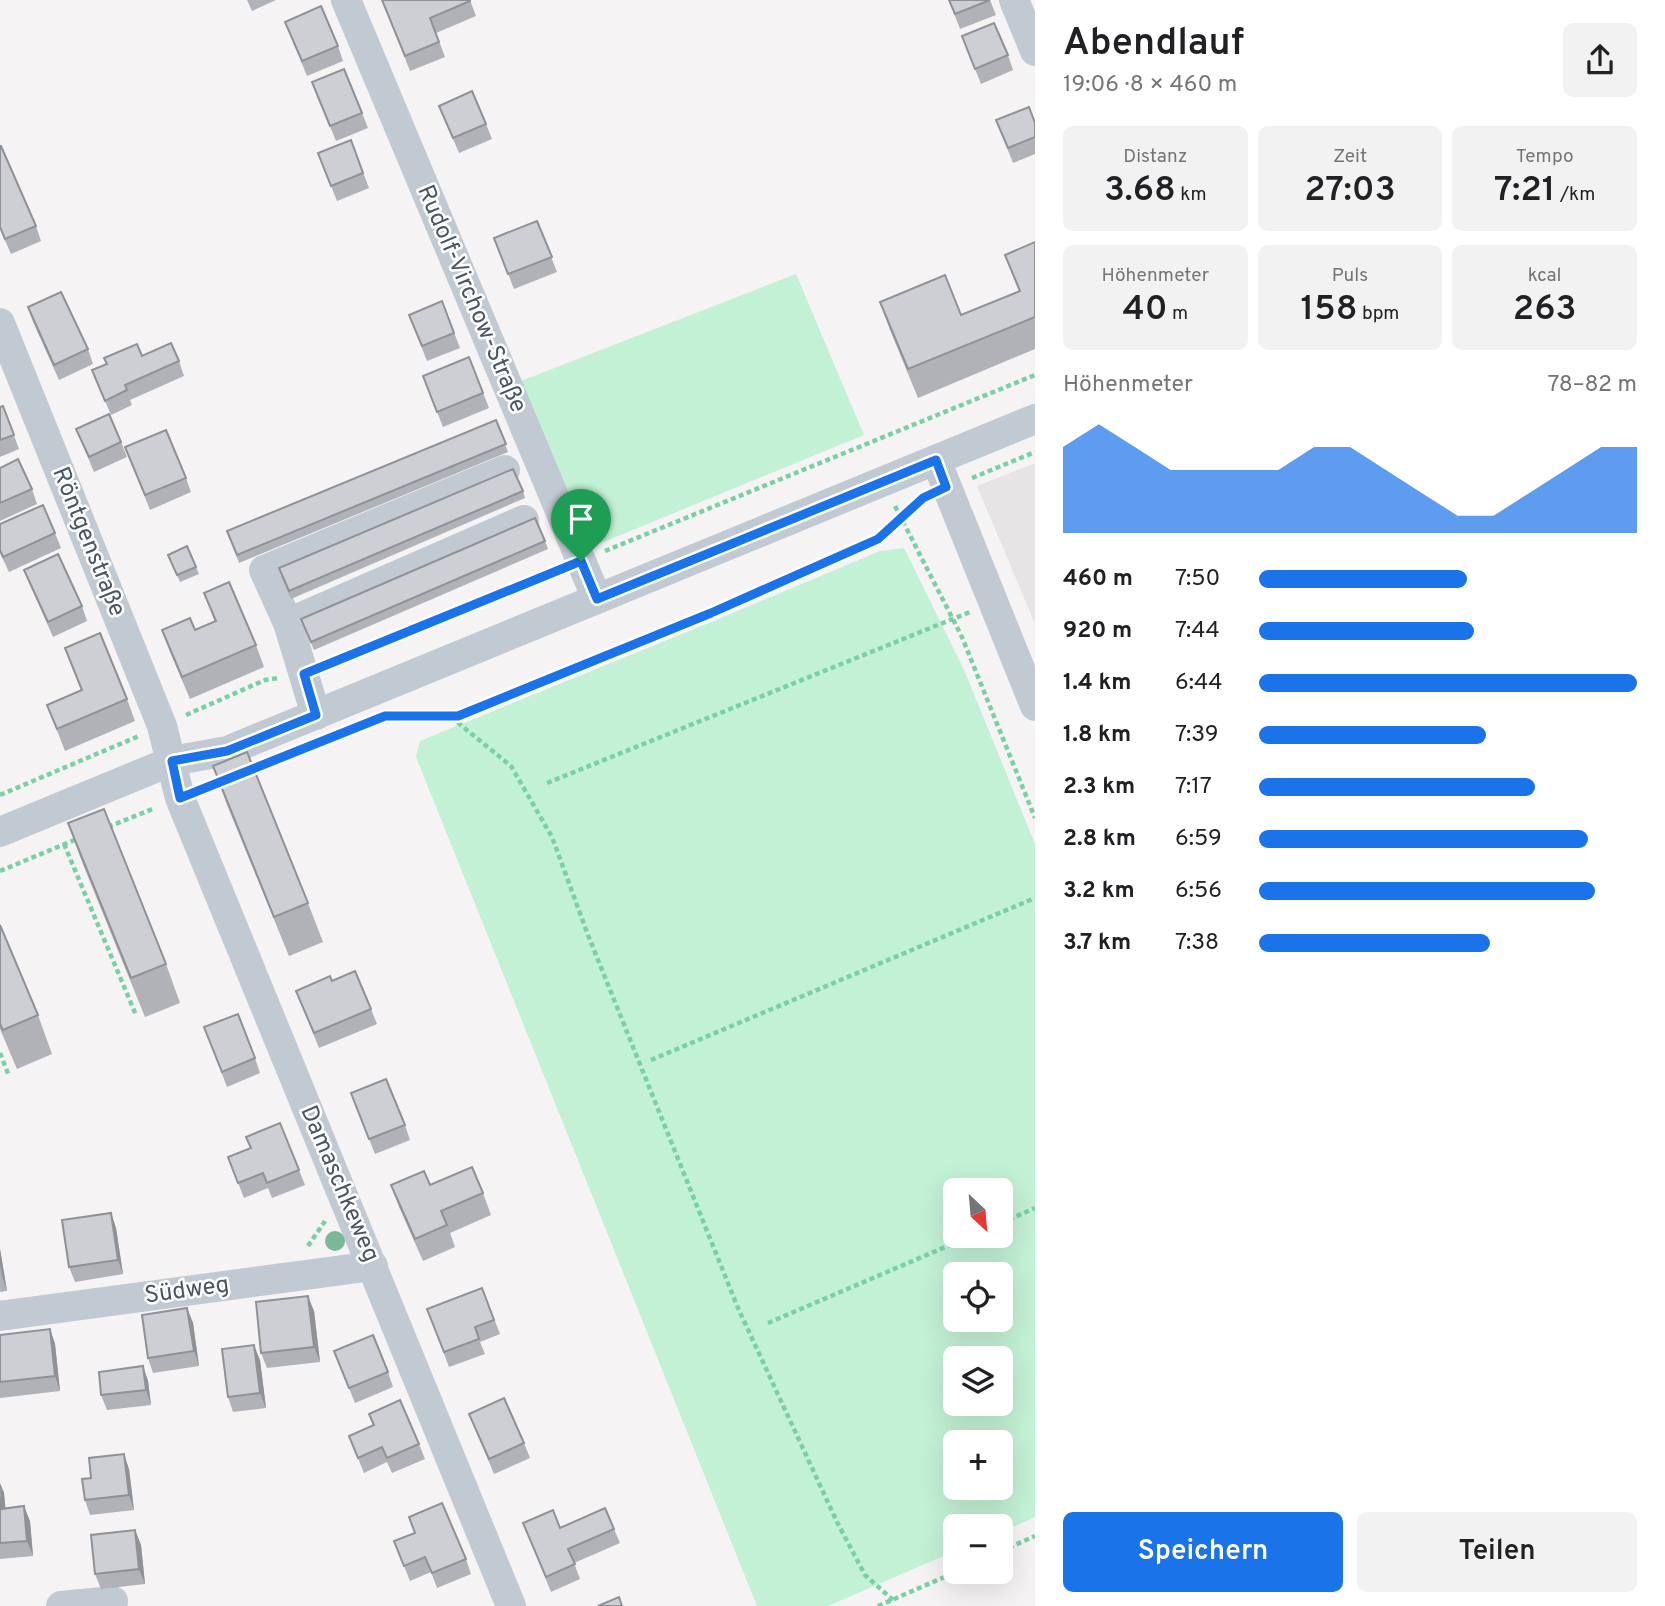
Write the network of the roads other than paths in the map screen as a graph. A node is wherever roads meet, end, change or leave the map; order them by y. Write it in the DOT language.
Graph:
graph roads {
  1 [pos="346,0"];
  2 [pos="1014,0"];
  3 [pos="1035,51"];
  4 [pos="0,323"];
  5 [pos="1035,419"];
  6 [pos="936,460"];
  7 [pos="505,470"];
  8 [pos="524,520"];
  9 [pos="597,599"];
  10 [pos="288,623"];
  11 [pos="1035,706"];
  12 [pos="316,715"];
  13 [pos="172,761"];
  14 [pos="0,832"];
  15 [pos="373,1266"];
  16 [pos="0,1316"];
  17 [pos="113,1601"];
  18 [pos="61,1606"];
  19 [pos="511,1606"];
  1 -- 9 [label="street, Rudolf-Virchow-Straße"];
  2 -- 3 [label="street"];
  4 -- 13 [label="street, Röntgenstraße"];
  5 -- 6 [label="street"];
  6 -- 9 [label="street"];
  6 -- 11 [label="street"];
  7 -- 10 [label="street"];
  8 -- 10 [label="street"];
  9 -- 12 [label="street"];
  10 -- 12 [label="street"];
  12 -- 13 [label="street"];
  13 -- 14 [label="street"];
  13 -- 15 [label="street, Damaschkeweg"];
  15 -- 16 [label="street, Südweg"];
  15 -- 19 [label="street, Damaschkeweg"];
  17 -- 18 [label="street"];
}
